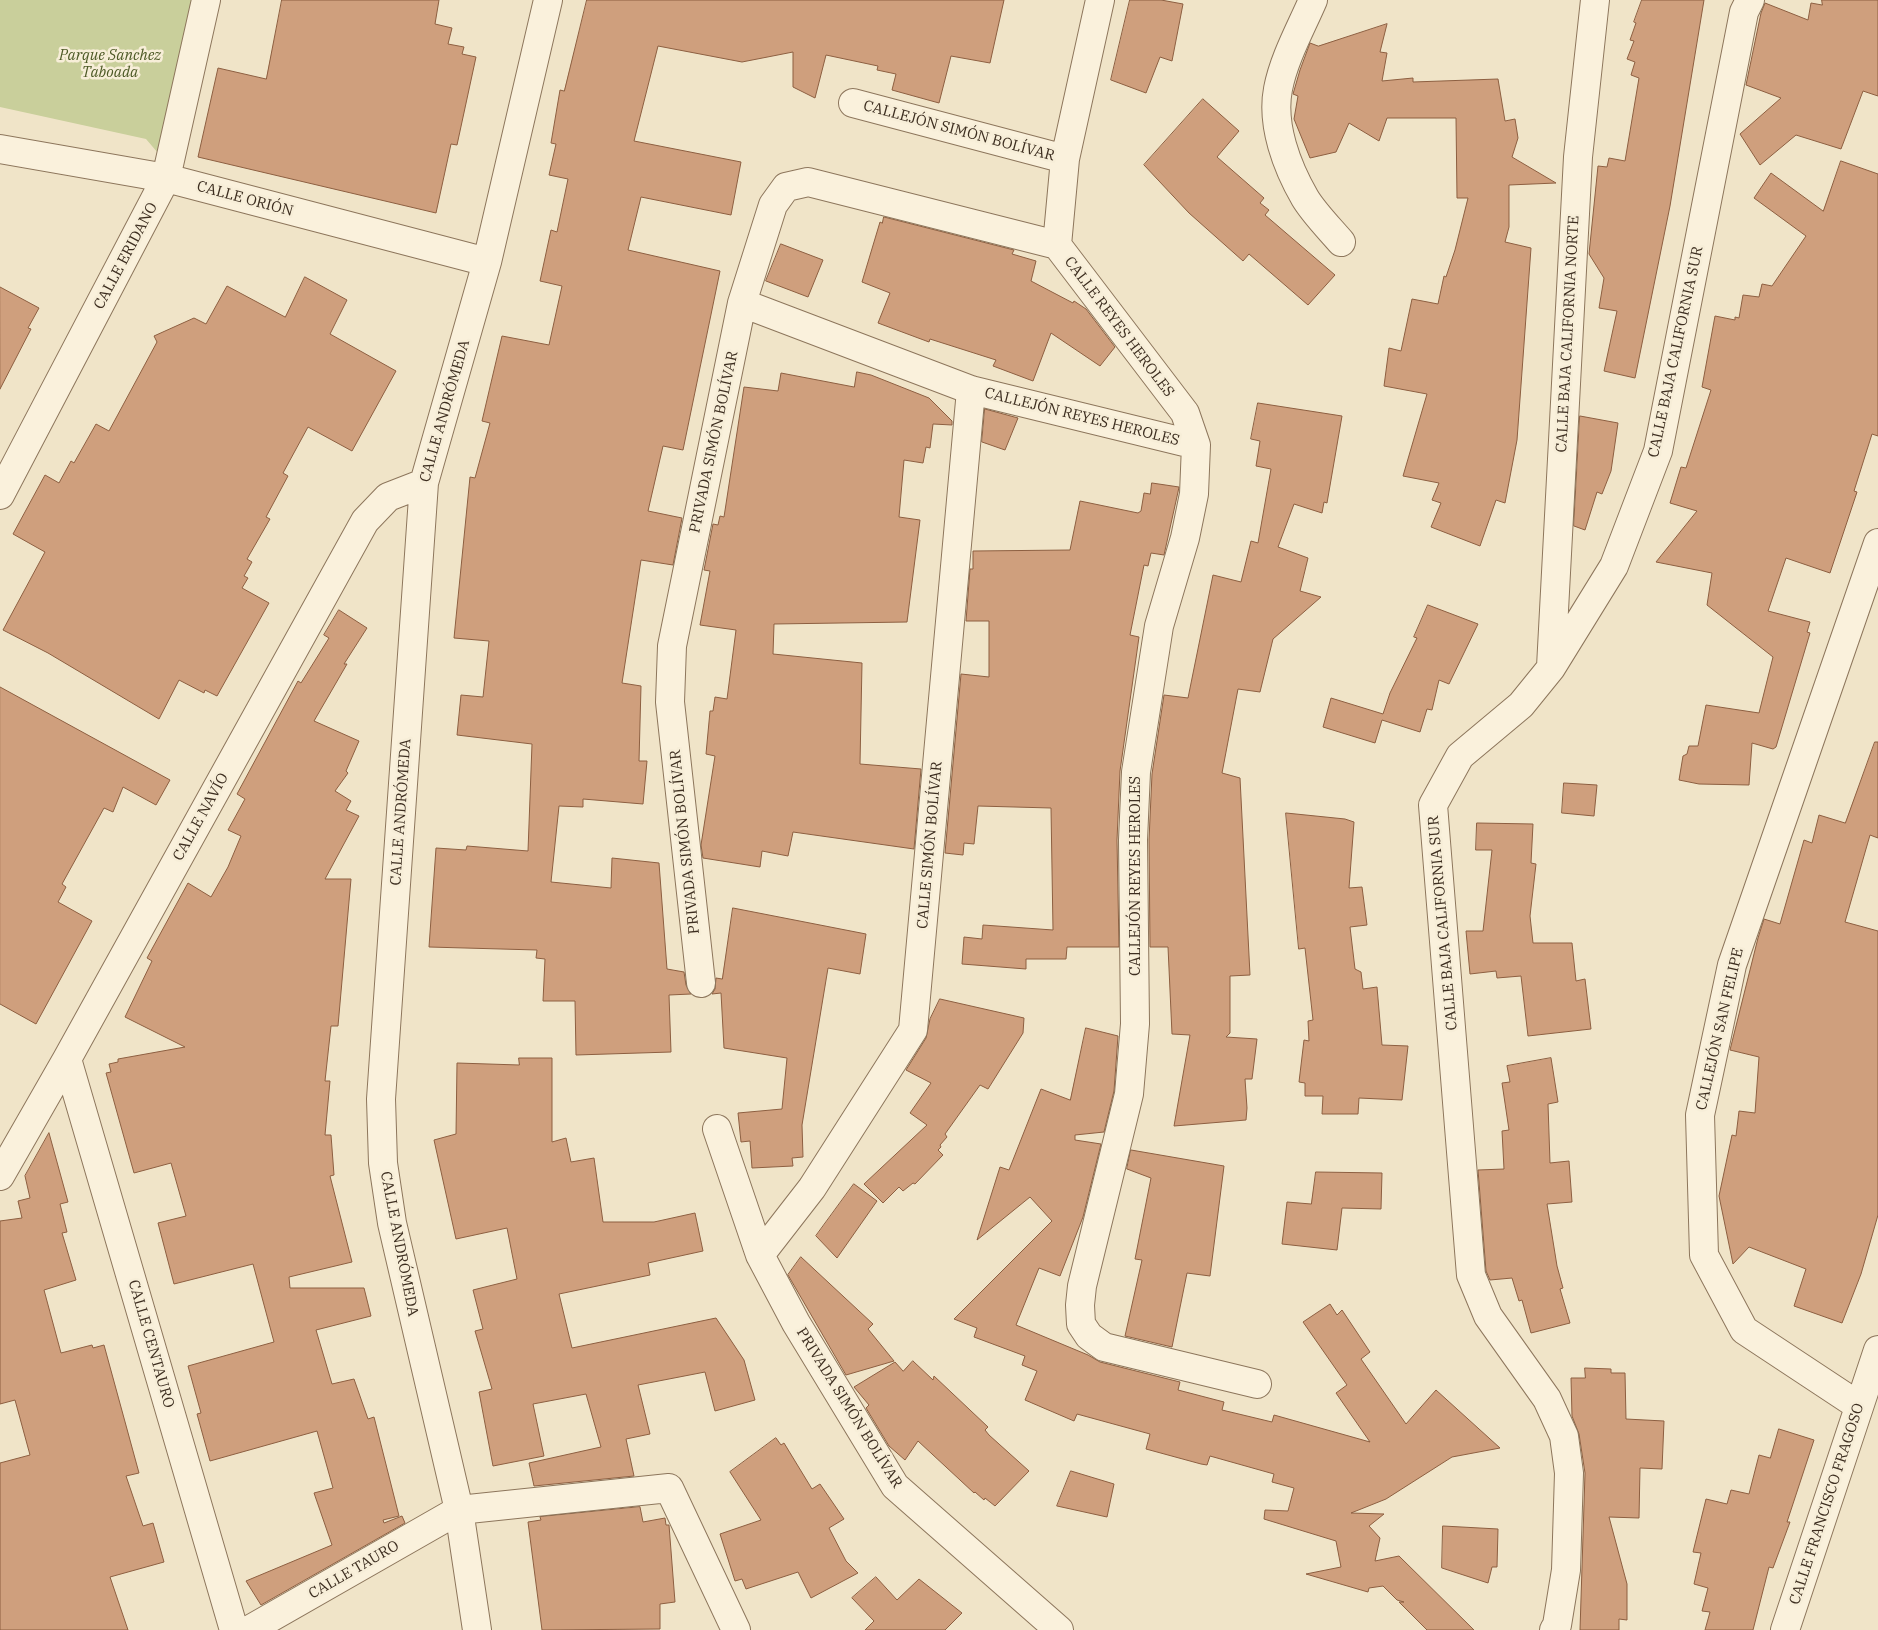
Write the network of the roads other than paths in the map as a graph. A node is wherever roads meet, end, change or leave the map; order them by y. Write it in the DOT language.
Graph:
graph roads {
  1 [pos="206,0"];
  2 [pos="548,0"];
  3 [pos="1100,0"];
  4 [pos="1312,0"];
  5 [pos="1596,0"];
  6 [pos="1750,0"];
  7 [pos="853,103"];
  8 [pos="0,148"];
  9 [pos="1066,159"];
  10 [pos="166,178"];
  11 [pos="1340,242"];
  12 [pos="1057,245"];
  13 [pos="487,262"];
  14 [pos="742,303"];
  15 [pos="971,390"];
  16 [pos="1196,445"];
  17 [pos="424,483"];
  18 [pos="0,496"];
  19 [pos="1878,543"];
  20 [pos="1551,668"];
  21 [pos="701,983"];
  22 [pos="67,1059"];
  23 [pos="717,1129"];
  24 [pos="0,1176"];
  25 [pos="760,1255"];
  26 [pos="1878,1350"];
  27 [pos="1257,1384"];
  28 [pos="1859,1406"];
  29 [pos="459,1510"];
  30 [pos="234,1630"];
  31 [pos="249,1630"];
  32 [pos="477,1630"];
  33 [pos="736,1630"];
  34 [pos="1059,1630"];
  35 [pos="1554,1630"];
  36 [pos="1785,1630"];
  1 -- 10 [label="street, CALLE ERIDANO"];
  2 -- 13 [label="street, CALLE ANDRÓMEDA"];
  3 -- 9 [label="street, CALLE REYES HEROLES"];
  4 -- 11 [label="street"];
  5 -- 20 [label="street, CALLE BAJA CALIFORNIA NORTE"];
  6 -- 20 [label="street, CALLE BAJA CALIFORNIA SUR"];
  7 -- 9 [label="street, CALLEJÓN SIMÓN BOLÍVAR"];
  8 -- 10 [label="street, CALLE ORIÓN"];
  9 -- 12 [label="street, CALLE REYES HEROLES"];
  10 -- 13 [label="street, CALLE ORIÓN"];
  10 -- 18 [label="street, CALLE ERIDANO"];
  12 -- 14 [label="street, PRIVADA SIMÓN BOLÍVAR"];
  12 -- 16 [label="street, CALLE REYES HEROLES"];
  13 -- 17 [label="street, CALLE ANDRÓMEDA"];
  14 -- 15 [label="street, CALLEJÓN REYES HEROLES"];
  14 -- 21 [label="street, PRIVADA SIMÓN BOLÍVAR"];
  15 -- 16 [label="street, CALLEJÓN REYES HEROLES"];
  15 -- 25 [label="street, CALLE SIMÓN BOLÍVAR"];
  16 -- 27 [label="street, CALLEJÓN REYES HEROLES"];
  17 -- 22 [label="street, CALLE NAVÍO"];
  17 -- 29 [label="street, CALLE ANDRÓMEDA"];
  19 -- 28 [label="street, CALLEJÓN SAN FELIPE"];
  20 -- 35 [label="street, CALLE BAJA CALIFORNIA SUR"];
  22 -- 24 [label="street, CALLE NAVÍO"];
  22 -- 30 [label="street, CALLE CENTAURO"];
  23 -- 25 [label="street, PRIVADA SIMÓN BOLÍVAR"];
  25 -- 34 [label="street, PRIVADA SIMÓN BOLÍVAR"];
  26 -- 28 [label="street, CALLE FRANCISCO FRAGOSO"];
  28 -- 36 [label="street, CALLE FRANCISCO FRAGOSO"];
  29 -- 31 [label="street, CALLE TAURO"];
  29 -- 32 [label="street, CALLE ANDRÓMEDA"];
  29 -- 33 [label="street"];
}
